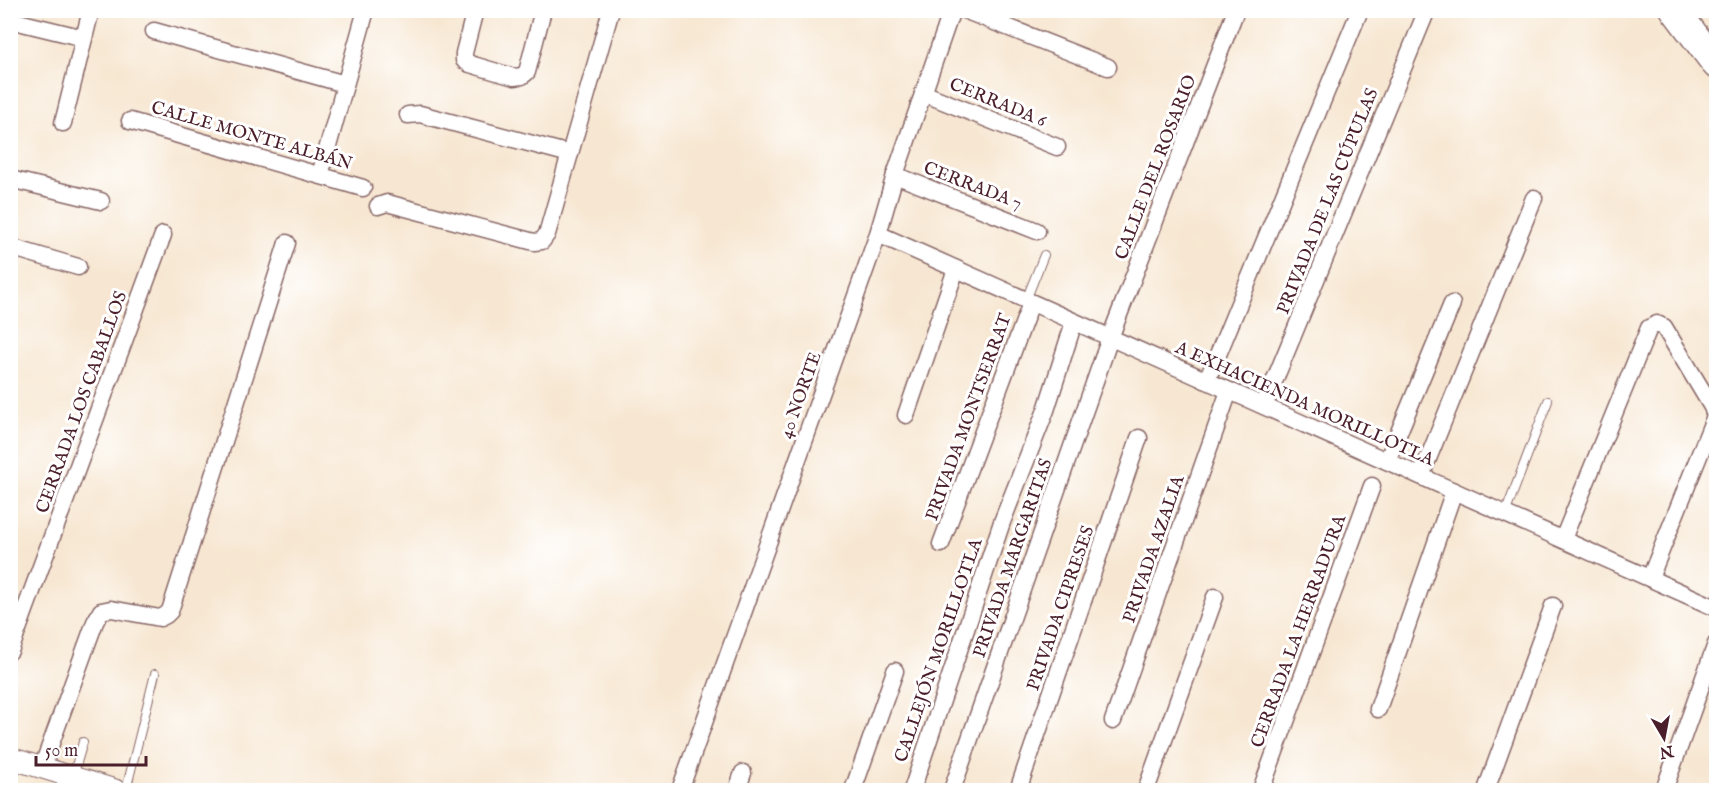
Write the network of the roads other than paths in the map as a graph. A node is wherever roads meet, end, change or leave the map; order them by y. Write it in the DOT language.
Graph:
graph roads {
  1 [pos="91,10"];
  2 [pos="366,10"];
  3 [pos="475,10"];
  4 [pos="543,10"];
  5 [pos="611,10"];
  6 [pos="952,10"];
  7 [pos="964,10"];
  8 [pos="1236,10"];
  9 [pos="1360,10"];
  10 [pos="1427,10"];
  11 [pos="1675,10"];
  12 [pos="10,20"];
  13 [pos="154,31"];
  14 [pos="84,38"];
  15 [pos="1716,64"];
  16 [pos="1108,67"];
  17 [pos="345,84"];
  18 [pos="923,93"];
  19 [pos="408,115"];
  20 [pos="130,121"];
  21 [pos="63,123"];
  22 [pos="1058,147"];
  23 [pos="570,154"];
  24 [pos="320,175"];
  25 [pos="895,175"];
  26 [pos="10,179"];
  27 [pos="363,188"];
  28 [pos="1534,198"];
  29 [pos="101,201"];
  30 [pos="378,206"];
  31 [pos="1037,231"];
  32 [pos="878,234"];
  33 [pos="163,235"];
  34 [pos="287,243"];
  35 [pos="10,247"];
  36 [pos="1044,255"];
  37 [pos="78,267"];
  38 [pos="956,269"];
  39 [pos="1029,302"];
  40 [pos="1452,304"];
  41 [pos="1074,322"];
  42 [pos="1110,338"];
  43 [pos="1205,380"];
  44 [pos="1229,391"];
  45 [pos="1548,401"];
  46 [pos="1264,406"];
  47 [pos="906,415"];
  48 [pos="1139,438"];
  49 [pos="1387,461"];
  50 [pos="1421,476"];
  51 [pos="1372,486"];
  52 [pos="1454,491"];
  53 [pos="1505,514"];
  54 [pos="1563,539"];
  55 [pos="941,544"];
  56 [pos="1650,578"];
  57 [pos="1215,597"];
  58 [pos="1553,606"];
  59 [pos="1716,608"];
  60 [pos="1716,644"];
  61 [pos="10,651"];
  62 [pos="895,671"];
  63 [pos="155,674"];
  64 [pos="1378,709"];
  65 [pos="1113,721"];
  66 [pos="83,742"];
  67 [pos="10,758"];
  68 [pos="42,768"];
  69 [pos="743,773"];
  70 [pos="73,777"];
  71 [pos="115,790"];
  72 [pos="126,790"];
  73 [pos="680,790"];
  74 [pos="737,790"];
  75 [pos="853,790"];
  76 [pos="912,790"];
  77 [pos="952,790"];
  78 [pos="1018,790"];
  79 [pos="1146,790"];
  80 [pos="1261,790"];
  81 [pos="1486,790"];
  82 [pos="1664,790"];
  1 -- 14 [label="street"];
  2 -- 17 [label="street"];
  3 -- 4 [label="street"];
  5 -- 23 [label="street"];
  6 -- 18 [label="street, 40 NORTE"];
  7 -- 16 [label="street"];
  8 -- 42 [label="street, CALLE DEL ROSARIO"];
  9 -- 43 [label="street"];
  10 -- 46 [label="street, PRIVADA DE LAS CÚPULAS"];
  11 -- 15 [label="highway"];
  12 -- 14 [label="street"];
  13 -- 17 [label="street"];
  14 -- 21 [label="street"];
  17 -- 24 [label="street"];
  18 -- 22 [label="street, CERRADA 6"];
  18 -- 25 [label="street, 40 NORTE"];
  19 -- 23 [label="street"];
  20 -- 24 [label="street, CALLE MONTE ALBÁN"];
  23 -- 30 [label="street"];
  24 -- 27 [label="street, CALLE MONTE ALBÁN"];
  25 -- 31 [label="street, CERRADA 7"];
  25 -- 32 [label="street, 40 NORTE"];
  26 -- 29 [label="street"];
  28 -- 50 [label="street"];
  32 -- 38 [label="street, A EXHACIENDA MORILLOTLA"];
  32 -- 73 [label="street, 40 NORTE"];
  33 -- 61 [label="street, CERRADA LOS CABALLOS"];
  34 -- 68 [label="street"];
  35 -- 37 [label="street"];
  36 -- 39 [label="lane"];
  38 -- 39 [label="street, A EXHACIENDA MORILLOTLA"];
  38 -- 47 [label="street"];
  39 -- 41 [label="street, A EXHACIENDA MORILLOTLA"];
  39 -- 55 [label="street, PRIVADA MONTSERRAT"];
  40 -- 49 [label="street"];
  41 -- 42 [label="street, A EXHACIENDA MORILLOTLA"];
  41 -- 76 [label="street, CALLEJÓN MORILLOTLA"];
  42 -- 43 [label="street, A EXHACIENDA MORILLOTLA"];
  42 -- 77 [label="street, PRIVADA MARGARITAS"];
  43 -- 44 [label="street, A EXHACIENDA MORILLOTLA"];
  44 -- 46 [label="street, A EXHACIENDA MORILLOTLA"];
  44 -- 65 [label="street, PRIVADA AZALIA"];
  45 -- 53 [label="lane"];
  46 -- 49 [label="street, A EXHACIENDA MORILLOTLA"];
  48 -- 78 [label="street, PRIVADA CIPRESES"];
  49 -- 50 [label="street, A EXHACIENDA MORILLOTLA"];
  50 -- 52 [label="street, A EXHACIENDA MORILLOTLA"];
  51 -- 80 [label="street, CERRADA LA HERRADURA"];
  52 -- 53 [label="street, A EXHACIENDA MORILLOTLA"];
  52 -- 64 [label="street"];
  53 -- 54 [label="street, A EXHACIENDA MORILLOTLA"];
  54 -- 56 [label="street, A EXHACIENDA MORILLOTLA"];
  54 -- 56 [label="street"];
  56 -- 59 [label="street, A EXHACIENDA MORILLOTLA"];
  57 -- 79 [label="street"];
  58 -- 81 [label="street"];
  60 -- 82 [label="street"];
  62 -- 75 [label="street"];
  63 -- 72 [label="lane"];
  66 -- 70 [label="lane"];
  67 -- 68 [label="street"];
  68 -- 70 [label="street"];
  69 -- 74 [label="street"];
  70 -- 71 [label="street"];
}
